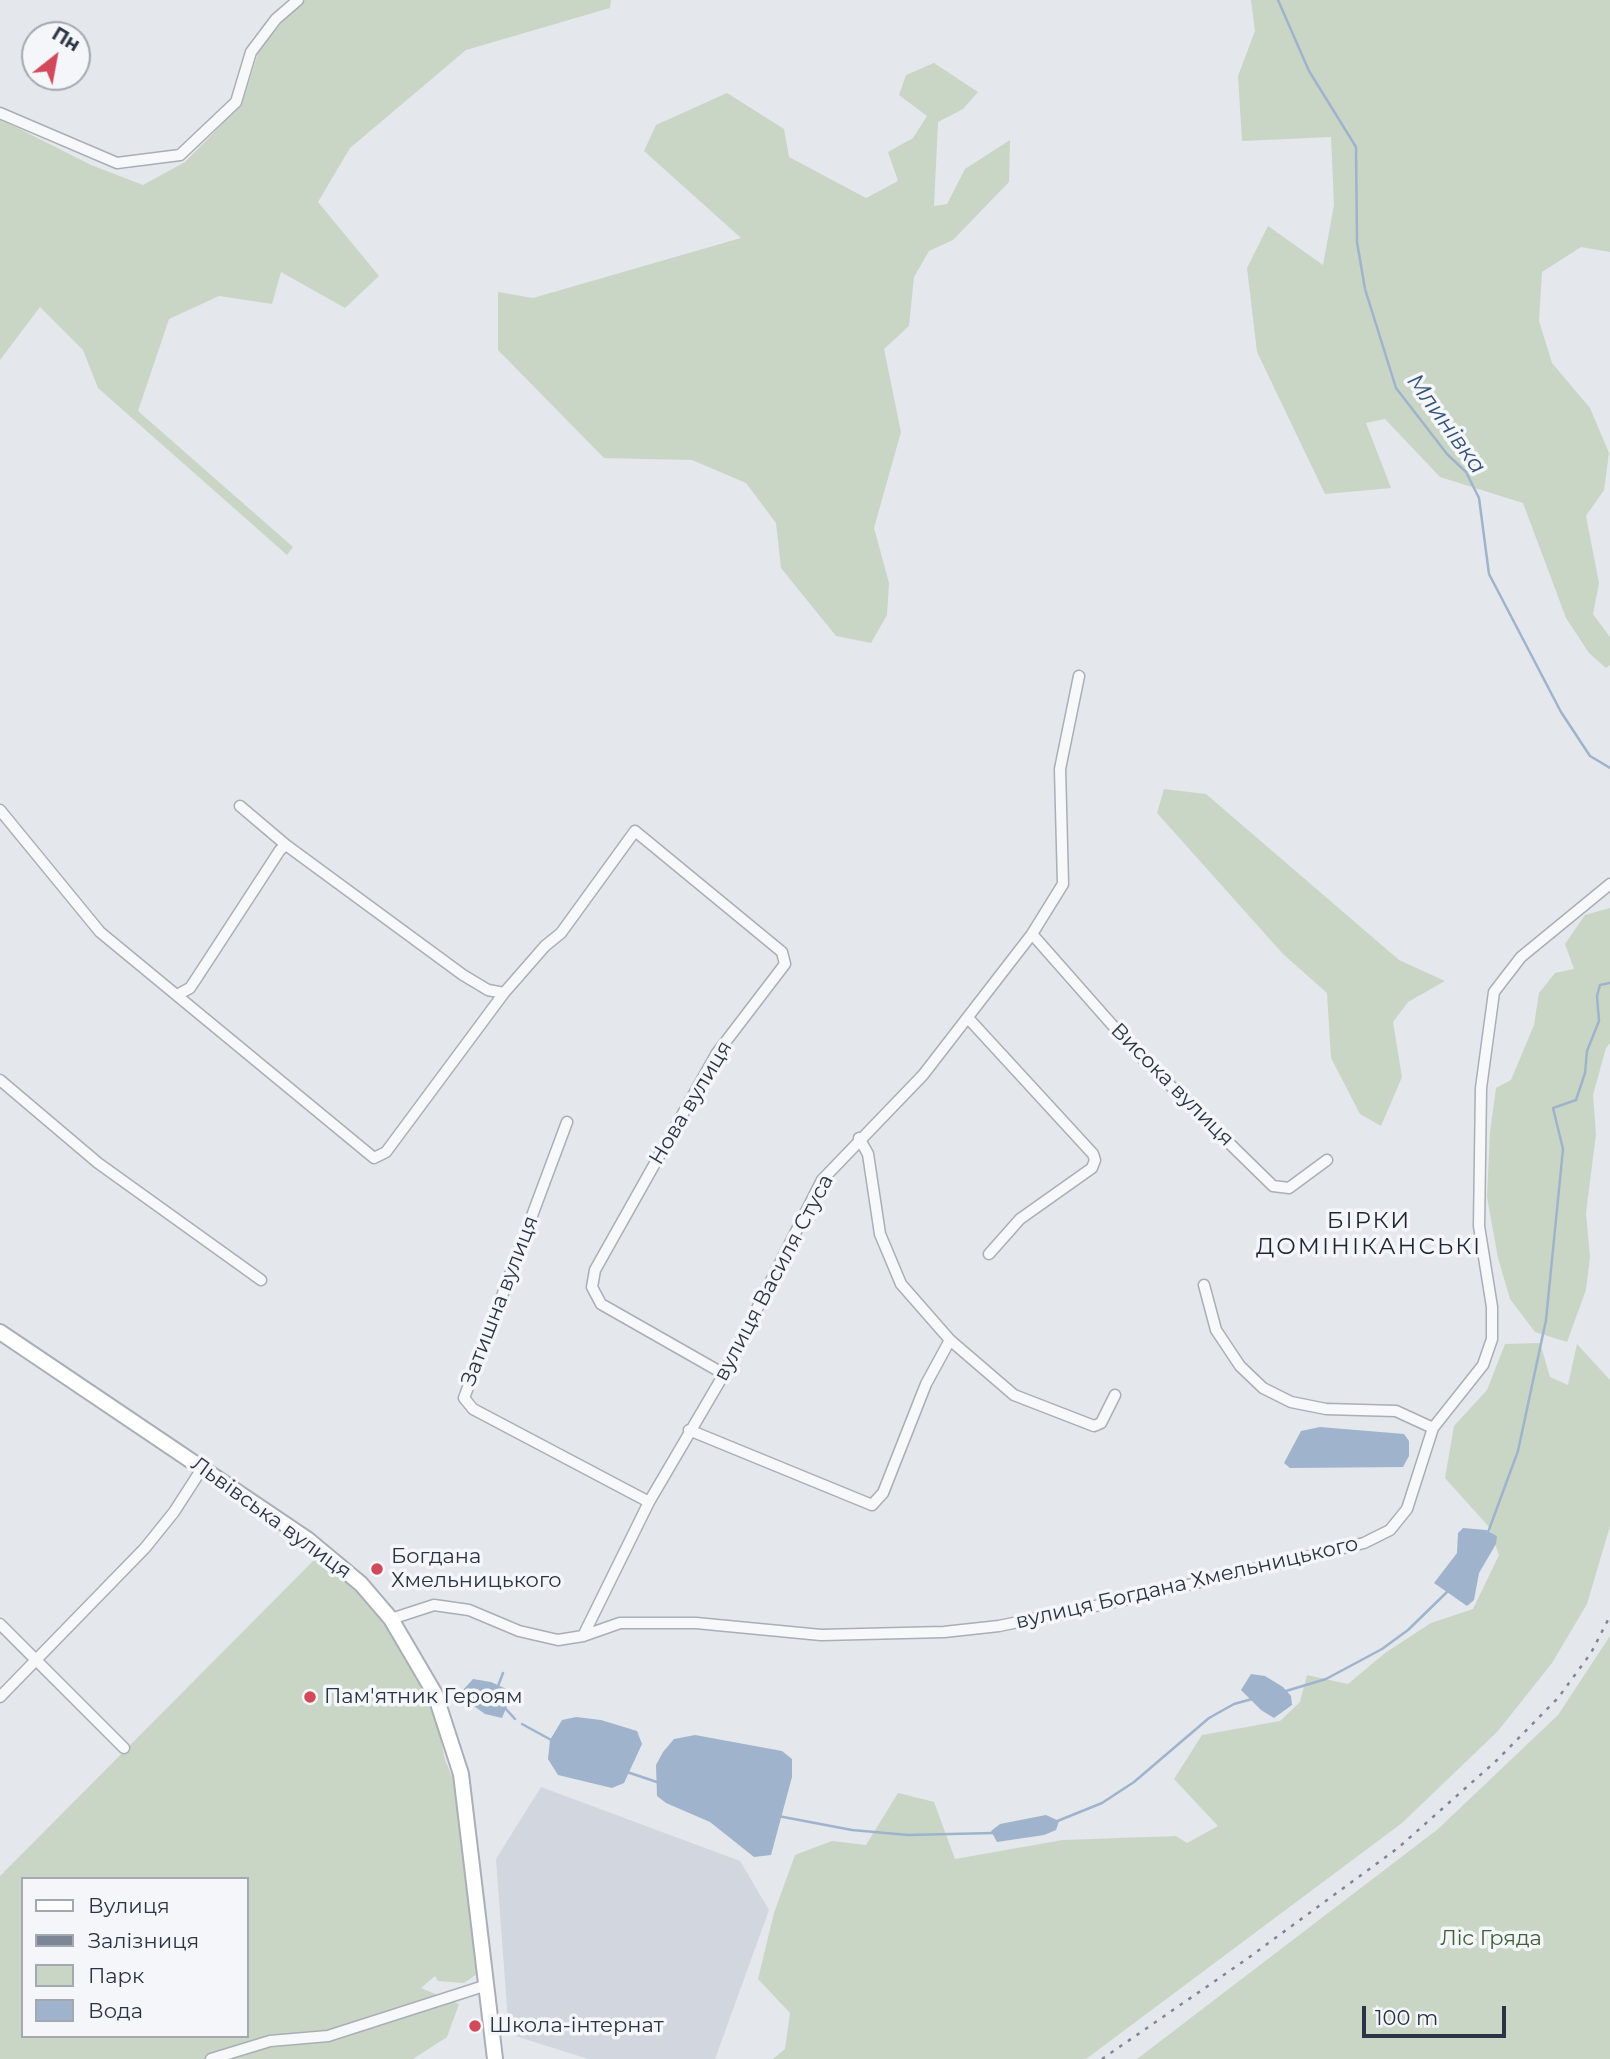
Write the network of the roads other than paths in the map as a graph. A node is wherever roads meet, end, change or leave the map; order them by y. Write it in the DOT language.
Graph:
graph roads {
  1 [pos="298,0"];
  2 [pos="0,113"];
  3 [pos="1079,676"];
  4 [pos="240,806"];
  5 [pos="0,810"];
  6 [pos="286,845"];
  7 [pos="1610,884"];
  8 [pos="1032,934"];
  9 [pos="504,992"];
  10 [pos="177,995"];
  11 [pos="968,1018"];
  12 [pos="0,1080"];
  13 [pos="568,1122"];
  14 [pos="859,1138"];
  15 [pos="1327,1160"];
  16 [pos="989,1254"];
  17 [pos="261,1280"];
  18 [pos="1203,1284"];
  19 [pos="0,1332"];
  20 [pos="950,1339"];
  21 [pos="724,1374"];
  22 [pos="1115,1395"];
  23 [pos="1433,1428"];
  24 [pos="689,1430"];
  25 [pos="203,1467"];
  26 [pos="649,1503"];
  27 [pos="391,1619"];
  28 [pos="0,1623"];
  29 [pos="583,1636"];
  30 [pos="36,1660"];
  31 [pos="0,1697"];
  32 [pos="124,1748"];
  33 [pos="487,1985"];
  34 [pos="211,2059"];
  35 [pos="495,2059"];
  1 -- 2 [label="street"];
  3 -- 8 [label="street, вулиця Василя Стуса"];
  4 -- 6 [label="street"];
  5 -- 10 [label="street"];
  6 -- 9 [label="street"];
  6 -- 10 [label="street"];
  7 -- 23 [label="street, вулиця Богдана Хмельницького"];
  8 -- 11 [label="street, вулиця Василя Стуса"];
  8 -- 15 [label="street, Висока вулиця"];
  9 -- 10 [label="street"];
  9 -- 21 [label="street, Нова вулиця"];
  11 -- 14 [label="street, вулиця Василя Стуса"];
  11 -- 16 [label="street"];
  12 -- 17 [label="street"];
  13 -- 26 [label="street, Затишна вулиця"];
  14 -- 20 [label="street"];
  14 -- 21 [label="street, вулиця Василя Стуса"];
  18 -- 23 [label="street"];
  19 -- 25 [label="main road, Львівська вулиця"];
  20 -- 22 [label="street"];
  20 -- 24 [label="street"];
  21 -- 24 [label="street, вулиця Василя Стуса"];
  23 -- 29 [label="street, вулиця Богдана Хмельницького"];
  24 -- 26 [label="street, вулиця Василя Стуса"];
  25 -- 27 [label="main road, Львівська вулиця"];
  25 -- 30 [label="street"];
  26 -- 29 [label="street, вулиця Василя Стуса"];
  27 -- 29 [label="street, вулиця Богдана Хмельницького"];
  27 -- 33 [label="main road, Львівська вулиця"];
  28 -- 30 [label="street"];
  30 -- 31 [label="street"];
  30 -- 32 [label="street"];
  33 -- 34 [label="street"];
  33 -- 35 [label="main road, Львівська вулиця"];
}
